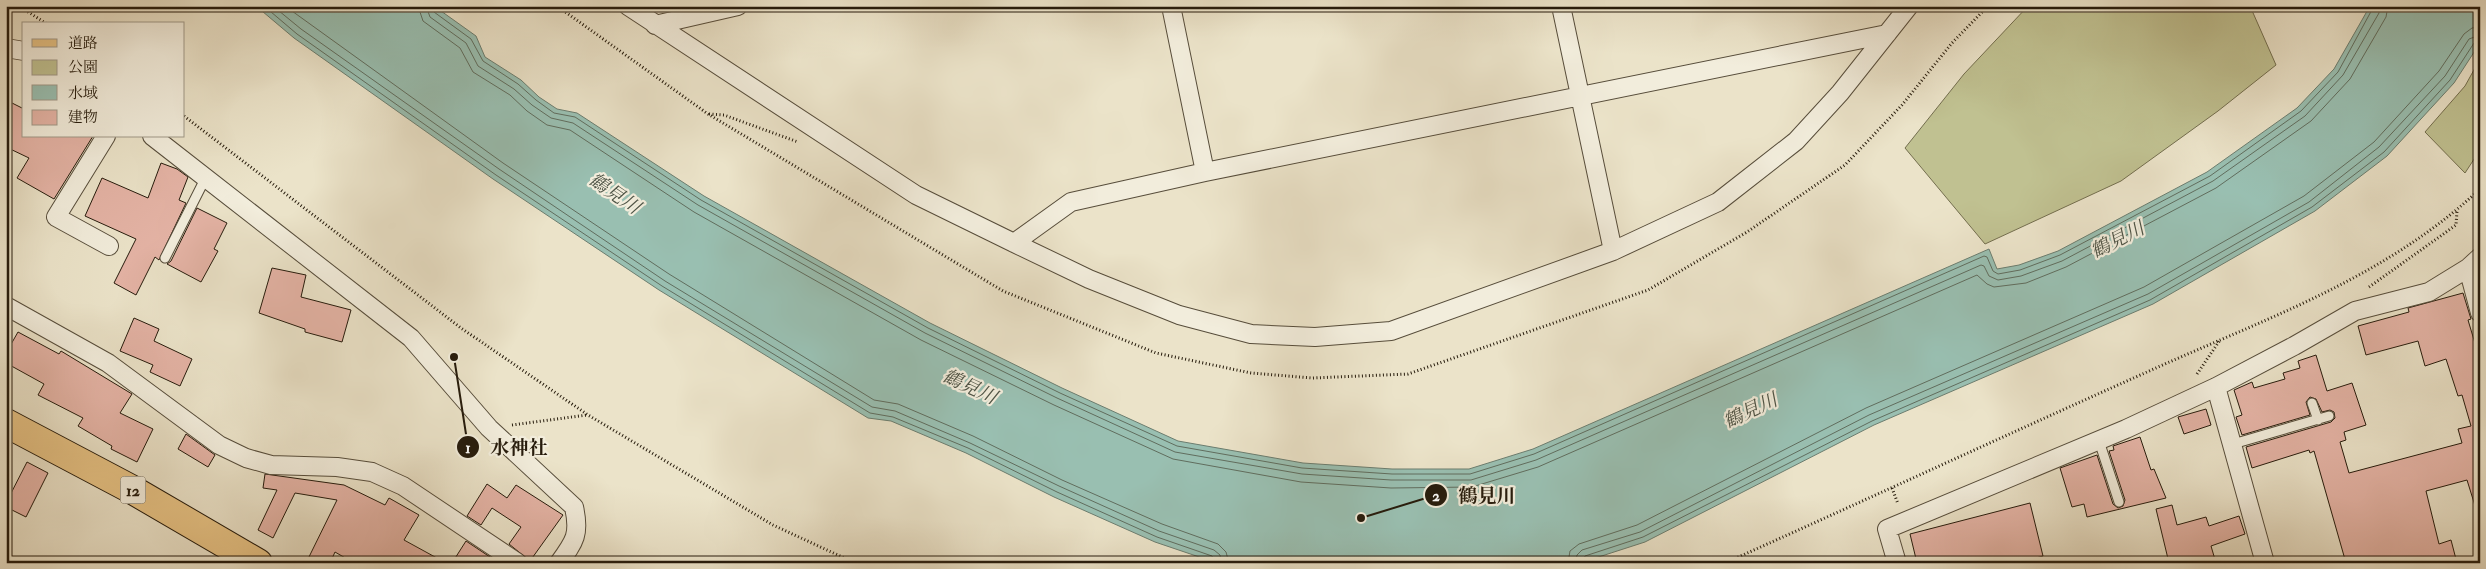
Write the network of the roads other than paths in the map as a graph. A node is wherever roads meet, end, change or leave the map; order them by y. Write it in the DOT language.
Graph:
graph roads {
  1 [pos="628,6"];
  2 [pos="738,6"];
  3 [pos="1171,6"];
  4 [pos="1561,6"];
  5 [pos="1909,6"];
  6 [pos="655,24"];
  7 [pos="1887,34"];
  8 [pos="6,48"];
  9 [pos="22,51"];
  10 [pos="1580,96"];
  11 [pos="105,138"];
  12 [pos="155,138"];
  13 [pos="1205,172"];
  14 [pos="206,177"];
  15 [pos="1014,243"];
  16 [pos="109,246"];
  17 [pos="1613,251"];
  18 [pos="165,258"];
  19 [pos="2474,263"];
  20 [pos="6,306"];
  21 [pos="2480,313"];
  22 [pos="2216,387"];
  23 [pos="2312,403"];
  24 [pos="2329,416"];
  25 [pos="2318,420"];
  26 [pos="6,424"];
  27 [pos="2098,441"];
  28 [pos="2233,444"];
  29 [pos="2119,502"];
  30 [pos="244,560"];
  31 [pos="518,563"];
  32 [pos="559,563"];
  33 [pos="1897,563"];
  34 [pos="2265,563"];
  1 -- 6 [label="street"];
  2 -- 6 [label="street"];
  3 -- 13 [label="street"];
  4 -- 10 [label="street"];
  5 -- 7 [label="street"];
  6 -- 15 [label="street"];
  7 -- 10 [label="street"];
  7 -- 17 [label="street"];
  8 -- 9 [label="street"];
  10 -- 13 [label="street"];
  10 -- 17 [label="street"];
  11 -- 16 [label="street"];
  12 -- 14 [label="street"];
  13 -- 15 [label="street"];
  14 -- 18 [label="lane"];
  14 -- 32 [label="street"];
  15 -- 17 [label="street"];
  19 -- 21 [label="street"];
  19 -- 22 [label="street"];
  20 -- 31 [label="street"];
  22 -- 27 [label="street"];
  22 -- 28 [label="street"];
  23 -- 25 [label="lane"];
  24 -- 25 [label="lane"];
  25 -- 28 [label="lane"];
  26 -- 30 [label="main road, 12"];
  27 -- 29 [label="lane"];
  27 -- 33 [label="street"];
  28 -- 34 [label="street"];
}
